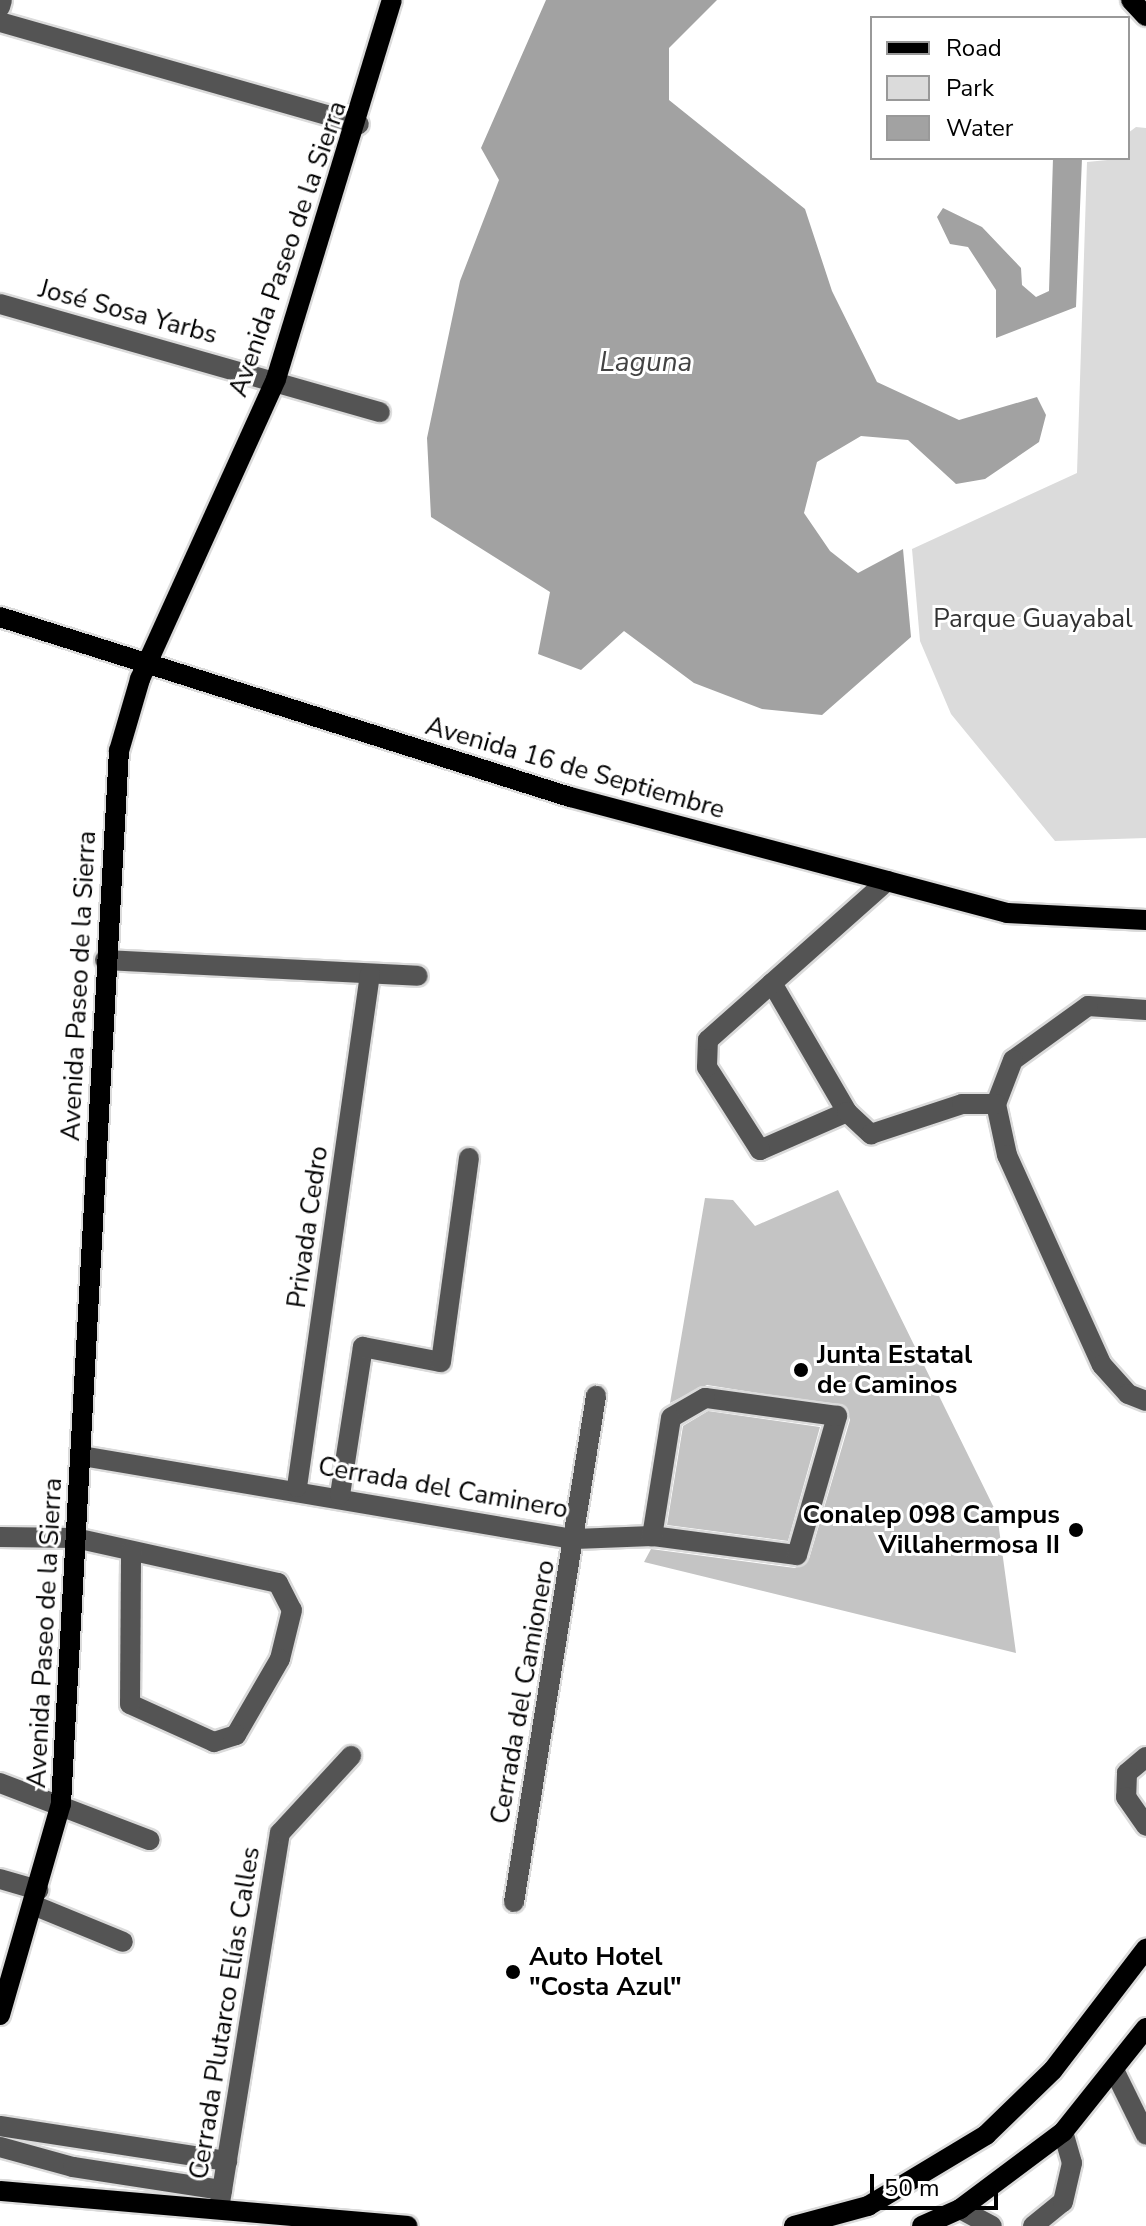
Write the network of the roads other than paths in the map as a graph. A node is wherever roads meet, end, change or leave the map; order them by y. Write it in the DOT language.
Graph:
graph roads {
  1 [pos="2,0"];
  2 [pos="392,0"];
  3 [pos="1131,0"];
  4 [pos="0,7"];
  5 [pos="1146,16"];
  6 [pos="0,22"];
  7 [pos="359,124"];
  8 [pos="0,304"];
  9 [pos="276,379"];
  10 [pos="380,412"];
  11 [pos="0,617"];
  12 [pos="147,663"];
  13 [pos="887,881"];
  14 [pos="1146,920"];
  15 [pos="105,960"];
  16 [pos="370,974"];
  17 [pos="418,976"];
  18 [pos="772,983"];
  19 [pos="1146,1010"];
  20 [pos="996,1104"];
  21 [pos="847,1112"];
  22 [pos="469,1158"];
  23 [pos="596,1396"];
  24 [pos="1146,1401"];
  25 [pos="82,1456"];
  26 [pos="297,1487"];
  27 [pos="340,1495"];
  28 [pos="652,1536"];
  29 [pos="0,1537"];
  30 [pos="75,1538"];
  31 [pos="575,1539"];
  32 [pos="131,1551"];
  33 [pos="351,1756"];
  34 [pos="1146,1757"];
  35 [pos="0,1783"];
  36 [pos="61,1804"];
  37 [pos="1146,1826"];
  38 [pos="149,1840"];
  39 [pos="0,1879"];
  40 [pos="35,1898"];
  41 [pos="514,1902"];
  42 [pos="123,1942"];
  43 [pos="1146,1949"];
  44 [pos="5,1981"];
  45 [pos="0,2015"];
  46 [pos="1146,2028"];
  47 [pos="1114,2070"];
  48 [pos="0,2126"];
  49 [pos="1063,2132"];
  50 [pos="1146,2135"];
  51 [pos="0,2147"];
  52 [pos="227,2161"];
  53 [pos="0,2191"];
  54 [pos="221,2200"];
  55 [pos="868,2206"];
  56 [pos="960,2209"];
  57 [pos="300,2216"];
  58 [pos="276,2226"];
  59 [pos="407,2226"];
  60 [pos="794,2226"];
  61 [pos="855,2226"];
  62 [pos="922,2226"];
  63 [pos="992,2226"];
  64 [pos="1033,2226"];
  1 -- 4 [label="street"];
  2 -- 7 [label="main road, Avenida Paseo de la Sierra"];
  3 -- 5 [label="main road"];
  6 -- 7 [label="street"];
  7 -- 9 [label="main road, Avenida Paseo de la Sierra"];
  8 -- 9 [label="street, José Sosa Yarbs"];
  9 -- 10 [label="street, José Sosa Yarbs"];
  9 -- 12 [label="main road, Avenida Paseo de la Sierra"];
  11 -- 12 [label="main road, Avenida 16 de Septiembre"];
  12 -- 13 [label="main road, Avenida 16 de Septiembre"];
  12 -- 15 [label="main road, Avenida Paseo de la Sierra"];
  13 -- 14 [label="main road, Avenida 16 de Septiembre"];
  13 -- 18 [label="street"];
  15 -- 16 [label="street"];
  15 -- 25 [label="main road, Avenida Paseo de la Sierra"];
  16 -- 17 [label="street"];
  16 -- 26 [label="street, Privada Cedro"];
  18 -- 21 [label="street"];
  18 -- 21 [label="street"];
  19 -- 20 [label="street"];
  20 -- 21 [label="street"];
  20 -- 24 [label="street"];
  22 -- 27 [label="street"];
  23 -- 31 [label="street, Cerrada del Camionero"];
  25 -- 26 [label="street, Cerrada del Caminero"];
  25 -- 30 [label="main road, Avenida Paseo de la Sierra"];
  26 -- 27 [label="street, Cerrada del Caminero"];
  27 -- 31 [label="street, Cerrada del Caminero"];
  28 -- 28 [label="street, Cerrada del Caminero"];
  28 -- 31 [label="street, Cerrada del Caminero"];
  29 -- 30 [label="street"];
  30 -- 32 [label="street"];
  30 -- 36 [label="main road, Avenida Paseo de la Sierra"];
  31 -- 41 [label="street, Cerrada del Camionero"];
  32 -- 32 [label="street"];
  33 -- 52 [label="street, Cerrada Plutarco Elías Calles"];
  34 -- 37 [label="street"];
  35 -- 36 [label="street"];
  36 -- 38 [label="street"];
  36 -- 40 [label="main road, Avenida Paseo de la Sierra"];
  39 -- 40 [label="street"];
  40 -- 42 [label="street"];
  40 -- 44 [label="main road, Avenida Paseo de la Sierra"];
  43 -- 55 [label="main road"];
  44 -- 45 [label="main road, Avenida Paseo de la Sierra"];
  46 -- 47 [label="main road"];
  47 -- 49 [label="main road"];
  47 -- 50 [label="street"];
  48 -- 52 [label="street"];
  49 -- 56 [label="main road"];
  49 -- 64 [label="street"];
  51 -- 54 [label="street"];
  52 -- 54 [label="street, Cerrada Plutarco Elías Calles"];
  53 -- 54 [label="main road"];
  54 -- 57 [label="main road"];
  55 -- 60 [label="main road"];
  55 -- 61 [label="main road"];
  56 -- 62 [label="main road"];
  56 -- 63 [label="street"];
  57 -- 58 [label="street"];
  57 -- 59 [label="main road"];
}
